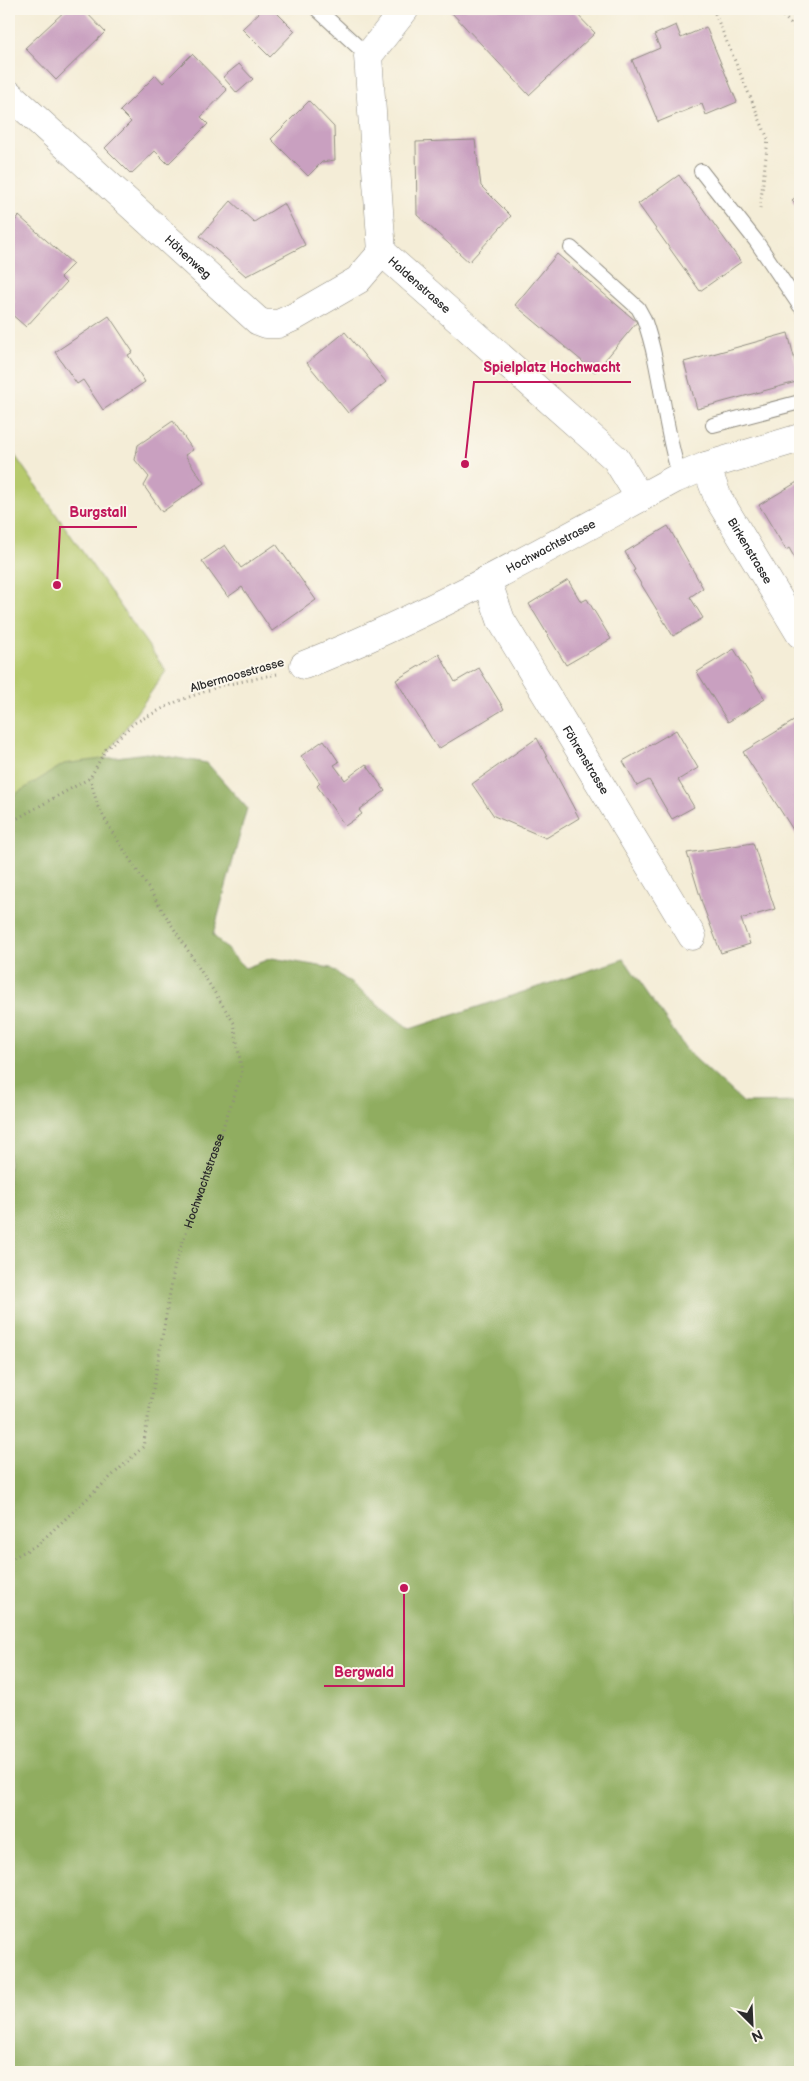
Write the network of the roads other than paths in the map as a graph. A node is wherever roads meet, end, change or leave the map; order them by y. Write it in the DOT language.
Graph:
graph roads {
  1 [pos="318,9"];
  2 [pos="405,9"];
  3 [pos="368,56"];
  4 [pos="9,94"];
  5 [pos="701,171"];
  6 [pos="571,248"];
  7 [pos="382,252"];
  8 [pos="800,306"];
  9 [pos="800,402"];
  10 [pos="714,425"];
  11 [pos="800,438"];
  12 [pos="706,466"];
  13 [pos="680,477"];
  14 [pos="640,498"];
  15 [pos="487,580"];
  16 [pos="800,634"];
  17 [pos="304,665"];
  18 [pos="692,936"];
  1 -- 3 [label="lane"];
  2 -- 3 [label="street"];
  3 -- 7 [label="street, Haldenstrasse"];
  4 -- 7 [label="street, Höhenweg"];
  5 -- 8 [label="lane"];
  6 -- 13 [label="lane"];
  7 -- 14 [label="street, Haldenstrasse"];
  9 -- 10 [label="lane"];
  11 -- 12 [label="street, Hochwachtstrasse"];
  12 -- 13 [label="street, Hochwachtstrasse"];
  12 -- 16 [label="street, Birkenstrasse"];
  13 -- 14 [label="street, Hochwachtstrasse"];
  14 -- 15 [label="street, Hochwachtstrasse"];
  15 -- 17 [label="street, Hochwachtstrasse"];
  15 -- 18 [label="street, Föhrenstrasse"];
}
